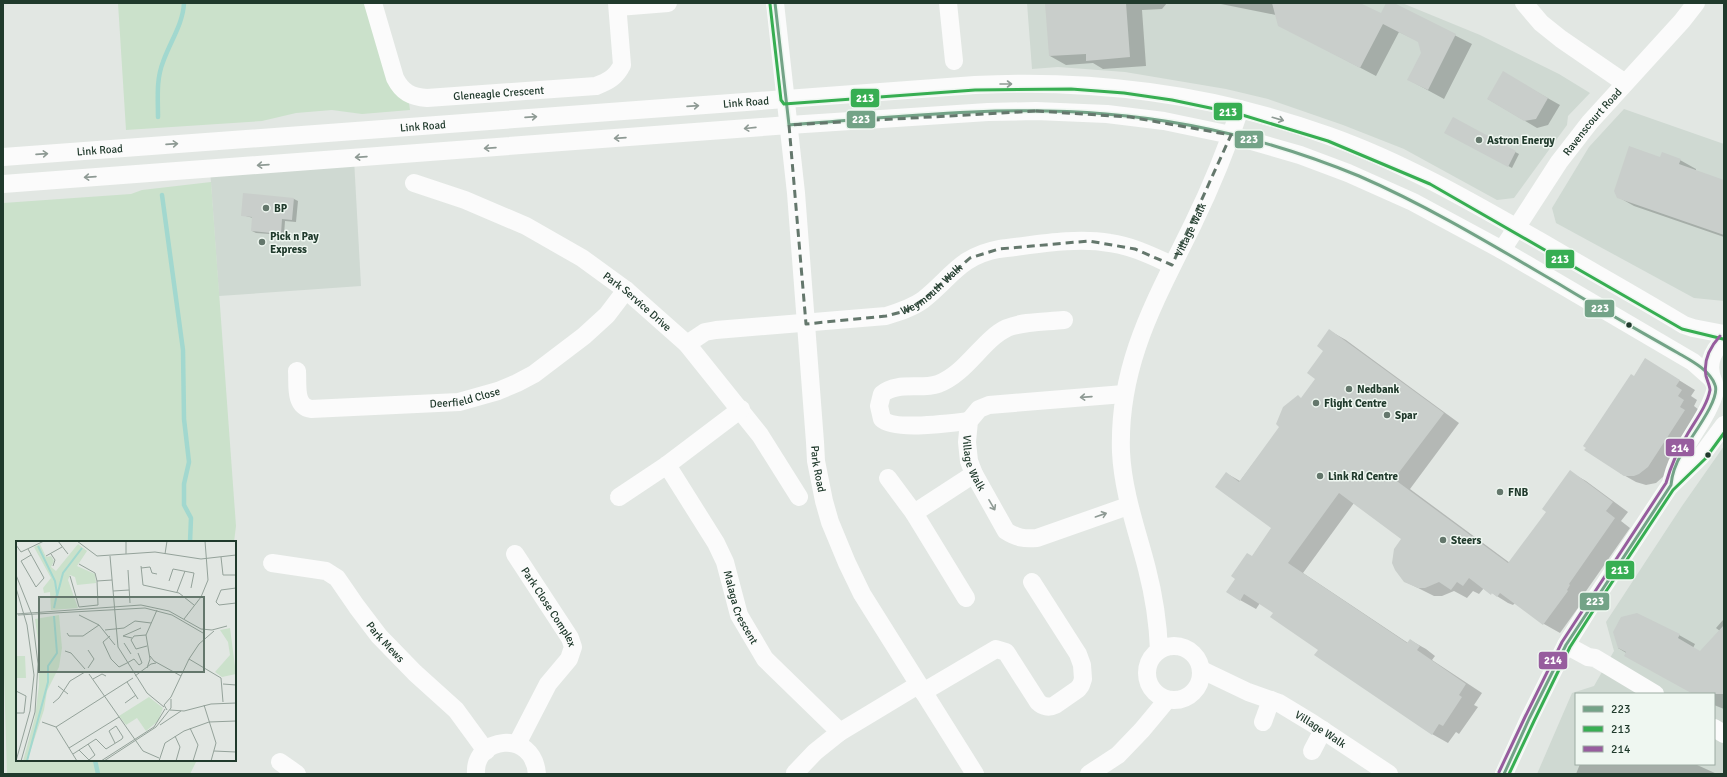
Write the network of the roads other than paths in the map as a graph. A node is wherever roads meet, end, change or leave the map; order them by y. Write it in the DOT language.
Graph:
graph roads {
  1 [pos="373,3"];
  2 [pos="668,3"];
  3 [pos="775,3"];
  4 [pos="948,3"];
  5 [pos="1524,3"];
  6 [pos="1696,3"];
  7 [pos="618,5"];
  8 [pos="954,61"];
  9 [pos="1625,83"];
  10 [pos="786,99"];
  11 [pos="1240,109"];
  12 [pos="789,125"];
  13 [pos="1232,135"];
  14 [pos="3,157"];
  15 [pos="3,184"];
  16 [pos="414,184"];
  17 [pos="1516,227"];
  18 [pos="1502,250"];
  19 [pos="1172,265"];
  20 [pos="626,290"];
  21 [pos="1064,320"];
  22 [pos="806,324"];
  23 [pos="1724,334"];
  24 [pos="1724,340"];
  25 [pos="687,344"];
  26 [pos="297,371"];
  27 [pos="1717,387"];
  28 [pos="1124,394"];
  29 [pos="741,409"];
  30 [pos="968,421"];
  31 [pos="1724,426"];
  32 [pos="667,465"];
  33 [pos="974,474"];
  34 [pos="888,478"];
  35 [pos="1671,484"];
  36 [pos="619,496"];
  37 [pos="799,497"];
  38 [pos="1128,506"];
  39 [pos="914,513"];
  40 [pos="515,554"];
  41 [pos="272,563"];
  42 [pos="1032,582"];
  43 [pos="966,598"];
  44 [pos="1156,604"];
  45 [pos="1566,645"];
  46 [pos="1177,646"];
  47 [pos="1159,650"];
  48 [pos="1202,670"];
  49 [pos="920,688"];
  50 [pos="1198,688"];
  51 [pos="1248,692"];
  52 [pos="1653,693"];
  53 [pos="1160,695"];
  54 [pos="1271,700"];
  55 [pos="1263,722"];
  56 [pos="1715,729"];
  57 [pos="1323,730"];
  58 [pos="840,732"];
  59 [pos="1724,734"];
  60 [pos="517,744"];
  61 [pos="486,751"];
  62 [pos="1312,751"];
  63 [pos="280,762"];
  64 [pos="795,773"];
  65 [pos="297,774"];
  66 [pos="476,774"];
  67 [pos="537,774"];
  68 [pos="975,774"];
  69 [pos="1089,774"];
  70 [pos="1389,774"];
  71 [pos="1504,774"];
  1 -- 7 [label="street, Gleneagle Crescent"];
  2 -- 7 [label="street, Gleneagle Crescent"];
  3 -- 10 [label="street, Park Road"];
  4 -- 8 [label="street"];
  5 -- 9 [label="street"];
  6 -- 9 [label="street, Ravenscourt Road"];
  9 -- 17 [label="street, Ravenscourt Road"];
  10 -- 11 [label="street, Link Road, one-way"];
  10 -- 12 [label="street, Park Road"];
  14 -- 10 [label="street, Link Road, one-way"];
  11 -- 13 [label="street, Village Walk"];
  11 -- 17 [label="street, Link Road, one-way"];
  12 -- 13 [label="street"];
  12 -- 15 [label="street, one-way"];
  12 -- 22 [label="street, Park Road"];
  13 -- 18 [label="street"];
  13 -- 19 [label="street, Village Walk"];
  16 -- 20 [label="street, Park Service Drive"];
  17 -- 18 [label="street, Ravenscourt Road"];
  17 -- 23 [label="street, Link Road"];
  18 -- 27 [label="street"];
  19 -- 22 [label="street, Weymouth Walk"];
  19 -- 28 [label="street, Village Walk"];
  20 -- 25 [label="street, Park Service Drive"];
  20 -- 26 [label="street, Deerfield Close"];
  21 -- 30 [label="street"];
  22 -- 25 [label="street, Weymouth Walk"];
  22 -- 49 [label="street, Park Road"];
  24 -- 27 [label="street"];
  25 -- 29 [label="street, Park Service Drive"];
  27 -- 35 [label="street"];
  28 -- 30 [label="street, Village Walk, one-way"];
  28 -- 38 [label="street, Village Walk"];
  29 -- 32 [label="street"];
  29 -- 37 [label="street, Park Service Drive"];
  30 -- 33 [label="street, Village Walk"];
  31 -- 35 [label="street"];
  32 -- 36 [label="street"];
  32 -- 58 [label="street, Malaga Crescent"];
  33 -- 38 [label="street, Village Walk, one-way"];
  33 -- 39 [label="street"];
  34 -- 39 [label="street"];
  35 -- 45 [label="street"];
  38 -- 44 [label="street, Village Walk"];
  39 -- 43 [label="street"];
  40 -- 60 [label="street, Park Close Complex"];
  41 -- 61 [label="street, Park Mews"];
  42 -- 49 [label="street"];
  44 -- 46 [label="street, Village Walk"];
  44 -- 47 [label="street, Village Walk"];
  45 -- 52 [label="street"];
  45 -- 71 [label="street"];
  46 -- 47 [label="street"];
  46 -- 48 [label="street"];
  47 -- 53 [label="street"];
  48 -- 50 [label="street"];
  48 -- 51 [label="street, Village Walk"];
  49 -- 58 [label="street"];
  49 -- 68 [label="street, Park Road"];
  50 -- 51 [label="street, Village Walk"];
  50 -- 53 [label="street"];
  51 -- 54 [label="street, Village Walk"];
  53 -- 69 [label="street"];
  54 -- 55 [label="street"];
  54 -- 57 [label="street, Village Walk"];
  56 -- 59 [label="street"];
  57 -- 62 [label="street"];
  57 -- 70 [label="street, Village Walk"];
  58 -- 64 [label="street"];
  60 -- 61 [label="street"];
  60 -- 67 [label="street"];
  61 -- 66 [label="street"];
  63 -- 65 [label="street"];
}
